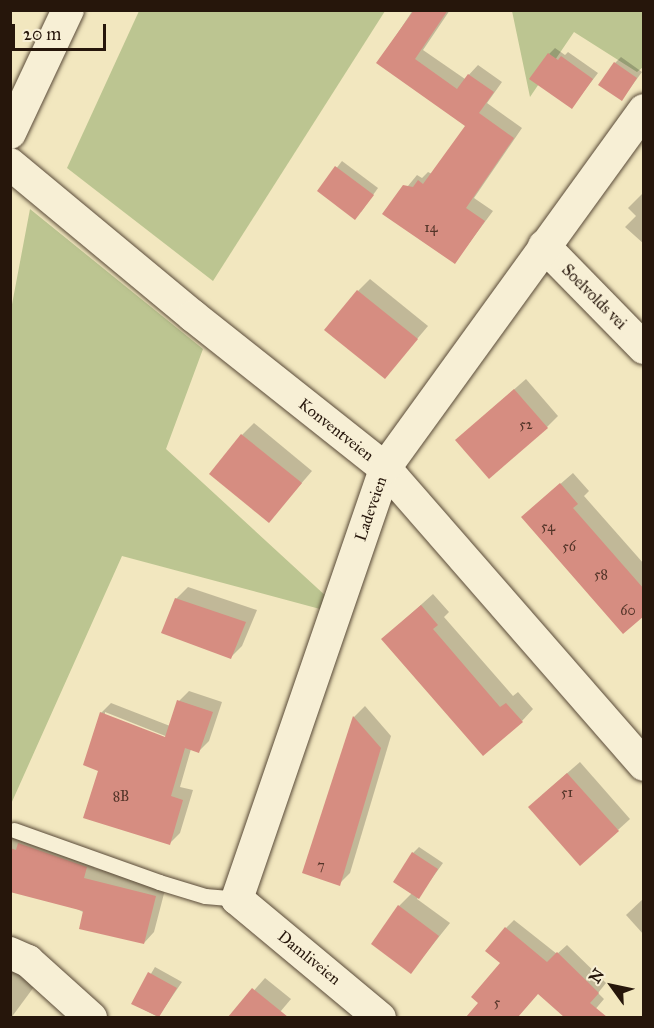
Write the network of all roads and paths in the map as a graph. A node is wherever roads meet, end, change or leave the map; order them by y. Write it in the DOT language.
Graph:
graph roads {
  1 [pos="68,10"];
  2 [pos="644,110"];
  3 [pos="10,133"];
  4 [pos="10,164"];
  5 [pos="544,246"];
  6 [pos="644,348"];
  7 [pos="385,468"];
  8 [pos="644,765"];
  9 [pos="14,830"];
  10 [pos="237,899"];
  11 [pos="10,953"];
  12 [pos="92,1017"];
  13 [pos="380,1017"];
  1 -- 3 [label="street"];
  2 -- 5 [label="street, Ladeveien"];
  4 -- 7 [label="street, Konventveien"];
  5 -- 6 [label="street, Soelvolds vei"];
  5 -- 7 [label="street, Ladeveien"];
  7 -- 8 [label="street, Konventveien"];
  7 -- 10 [label="street, Ladeveien"];
  9 -- 10 [label="lane"];
  10 -- 13 [label="street, Damliveien"];
  11 -- 12 [label="street"];
}
